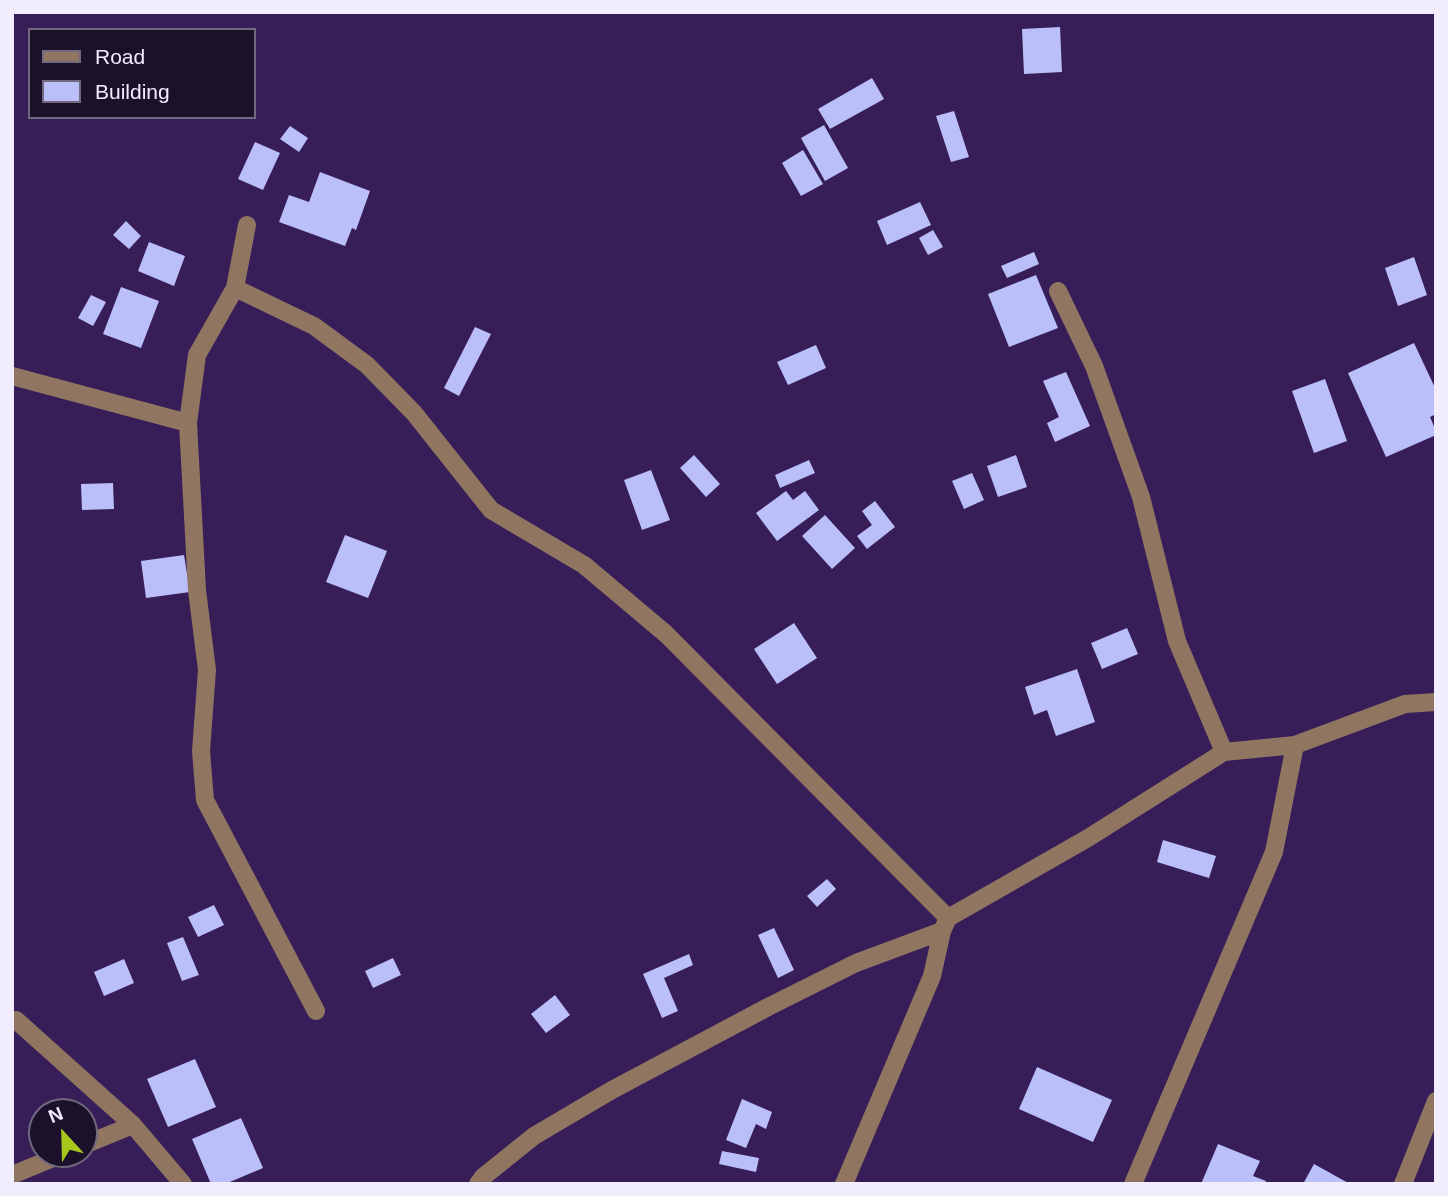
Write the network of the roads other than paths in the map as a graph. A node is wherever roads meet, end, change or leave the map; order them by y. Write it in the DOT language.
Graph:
graph roads {
  1 [pos="247,225"];
  2 [pos="235,288"];
  3 [pos="1058,291"];
  4 [pos="12,376"];
  5 [pos="188,423"];
  6 [pos="1436,702"];
  7 [pos="1295,745"];
  8 [pos="1224,752"];
  9 [pos="945,925"];
  10 [pos="316,1011"];
  11 [pos="16,1020"];
  12 [pos="1436,1101"];
  13 [pos="133,1125"];
  14 [pos="98,1139"];
  15 [pos="29,1168"];
  16 [pos="12,1175"];
  17 [pos="183,1184"];
  18 [pos="478,1184"];
  19 [pos="844,1184"];
  20 [pos="1133,1184"];
  21 [pos="1403,1184"];
  1 -- 2 [label="street"];
  2 -- 5 [label="street"];
  2 -- 9 [label="street"];
  3 -- 8 [label="street"];
  4 -- 5 [label="street"];
  5 -- 10 [label="street"];
  6 -- 7 [label="street"];
  7 -- 8 [label="street"];
  7 -- 20 [label="street"];
  8 -- 9 [label="street"];
  9 -- 18 [label="street"];
  9 -- 19 [label="street"];
  11 -- 13 [label="street"];
  12 -- 21 [label="street"];
  13 -- 14 [label="street"];
  13 -- 17 [label="street"];
  15 -- 16 [label="street"];
}
